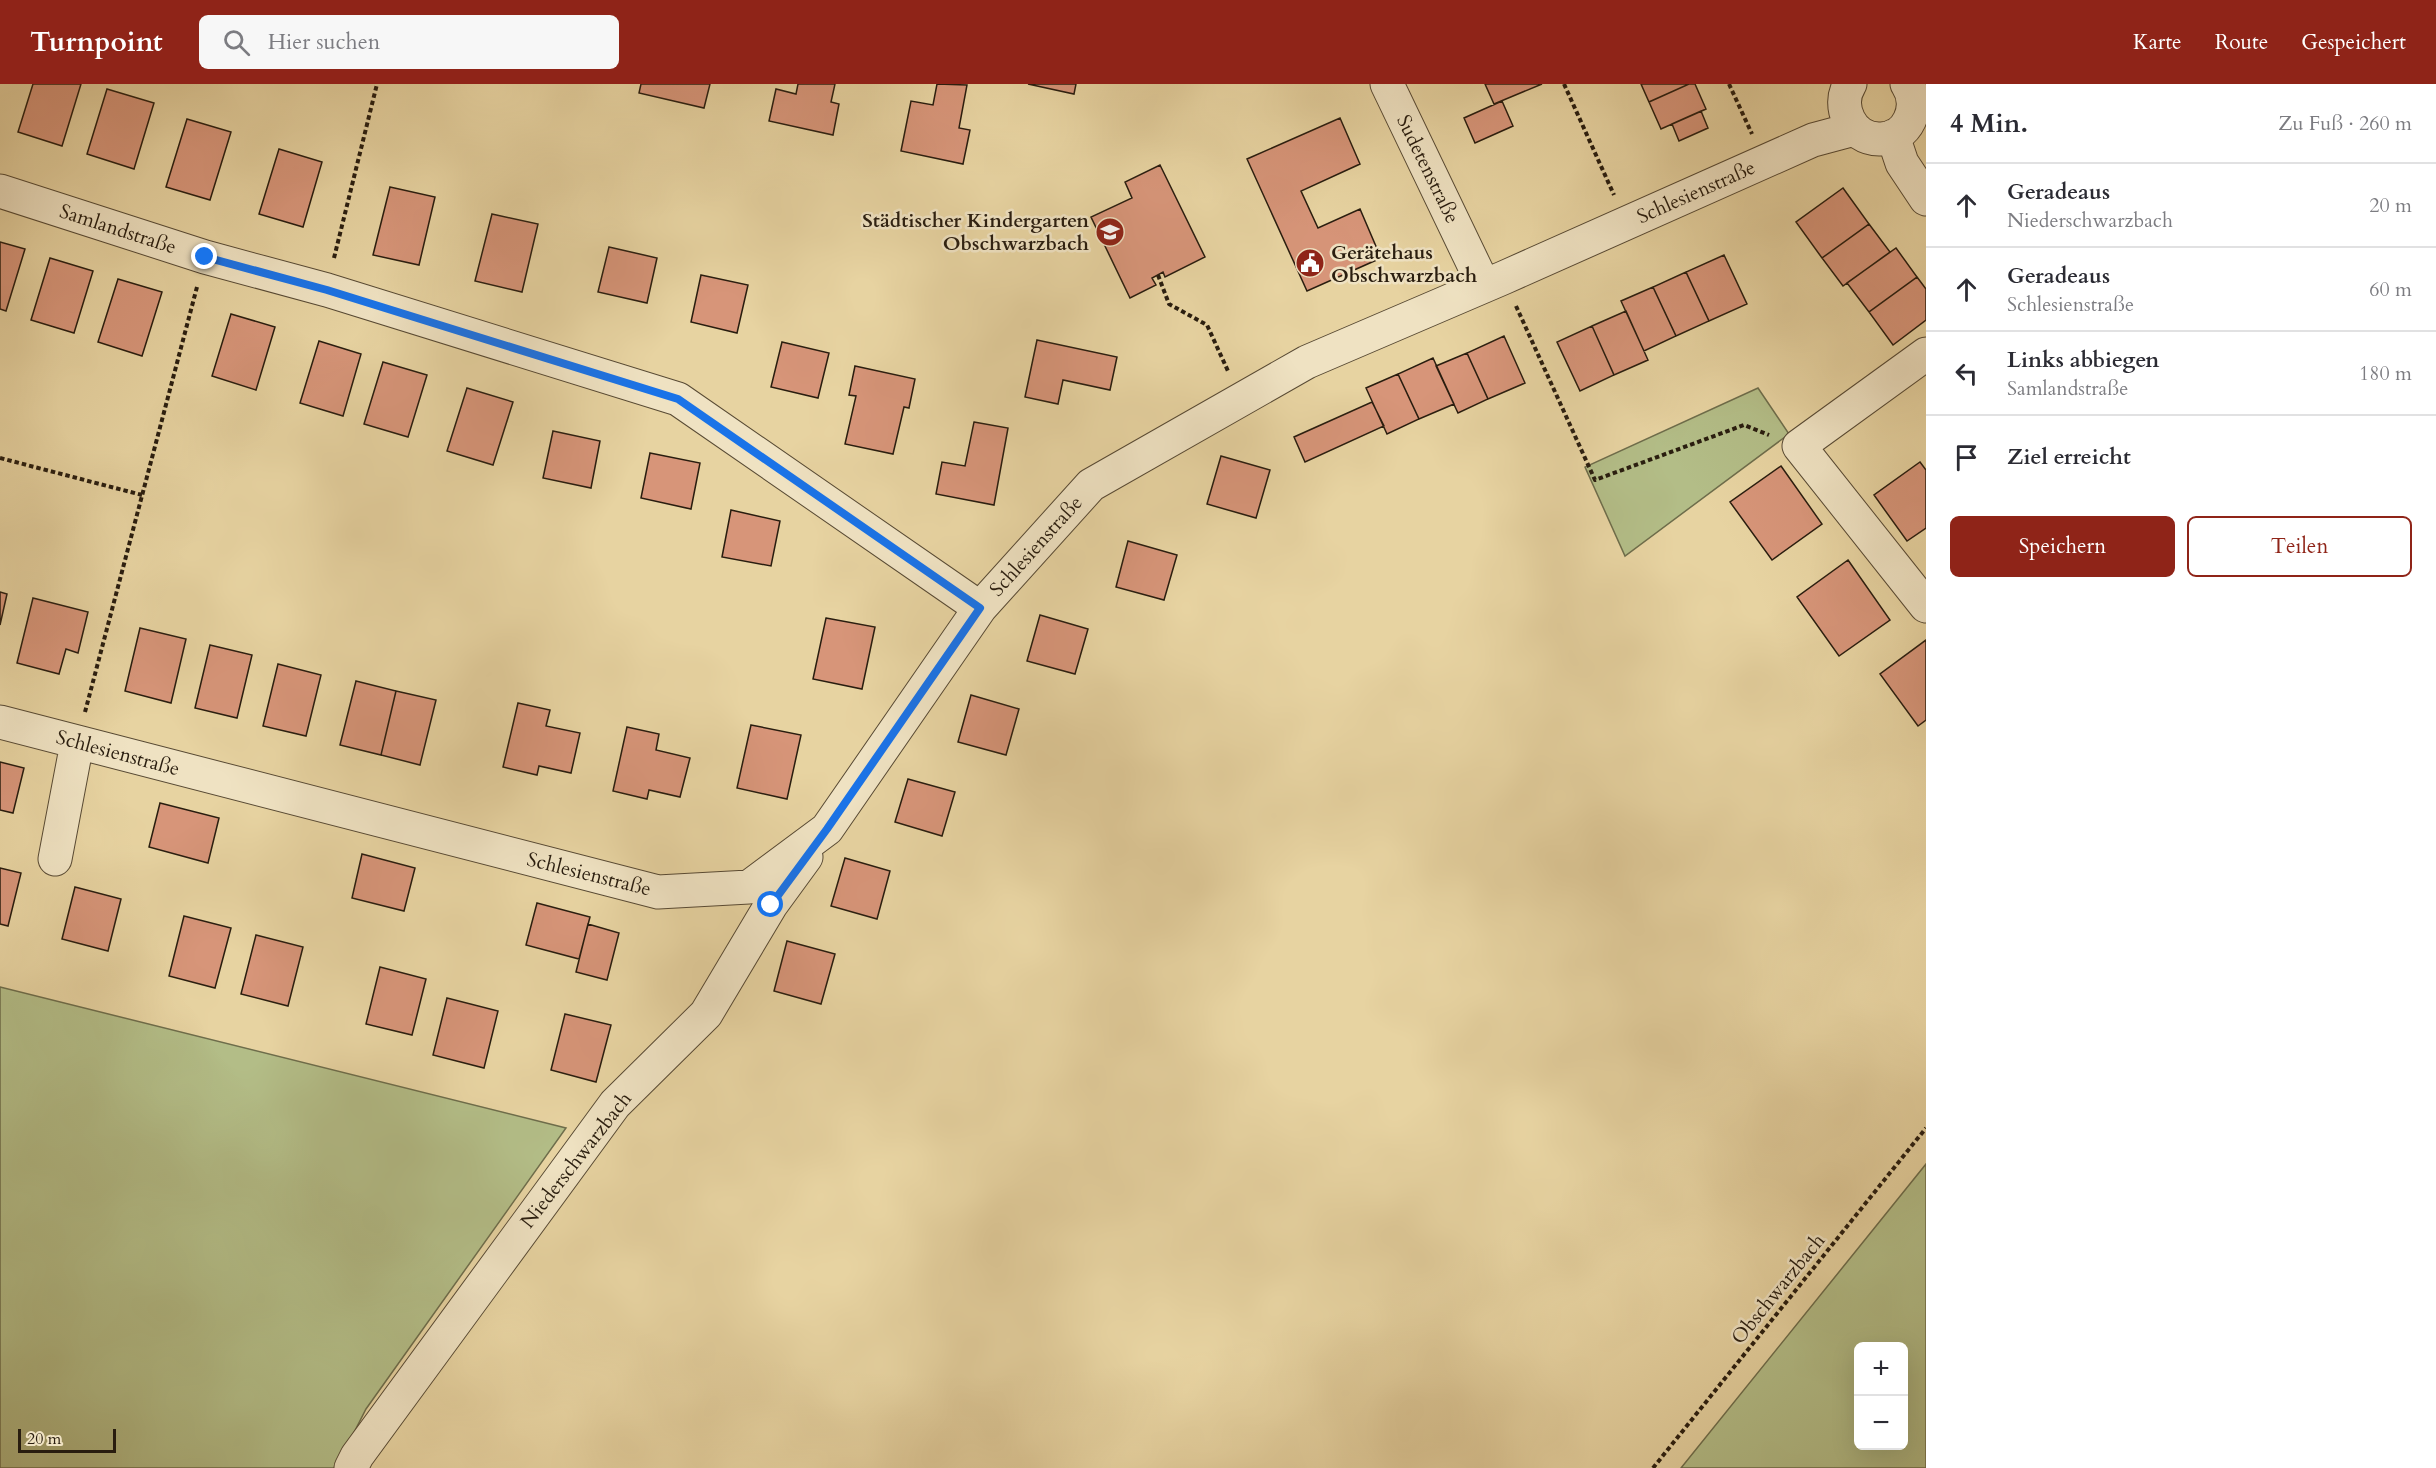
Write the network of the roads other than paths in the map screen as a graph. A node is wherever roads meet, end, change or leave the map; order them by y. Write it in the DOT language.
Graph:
graph roads {
  1 [pos="1387,84"];
  2 [pos="1850,84"];
  3 [pos="1916,98"];
  4 [pos="1854,129"];
  5 [pos="1893,136"];
  6 [pos="0,191"];
  7 [pos="1926,199"];
  8 [pos="1494,282"];
  9 [pos="1926,354"];
  10 [pos="1926,606"];
  11 [pos="980,608"];
  12 [pos="0,722"];
  13 [pos="77,743"];
  14 [pos="827,829"];
  15 [pos="55,859"];
  16 [pos="351,1468"];
  1 -- 8 [label="street, Sudetenstraße"];
  2 -- 4 [label="street"];
  3 -- 5 [label="street"];
  4 -- 5 [label="street"];
  4 -- 8 [label="street, Schlesienstraße"];
  5 -- 7 [label="street"];
  6 -- 11 [label="street, Samlandstraße"];
  8 -- 11 [label="street, Schlesienstraße"];
  9 -- 10 [label="street"];
  11 -- 14 [label="street, Schlesienstraße"];
  12 -- 13 [label="street, Schlesienstraße"];
  13 -- 14 [label="street, Schlesienstraße"];
  13 -- 15 [label="street"];
  14 -- 16 [label="street, Niederschwarzbach"];
}
